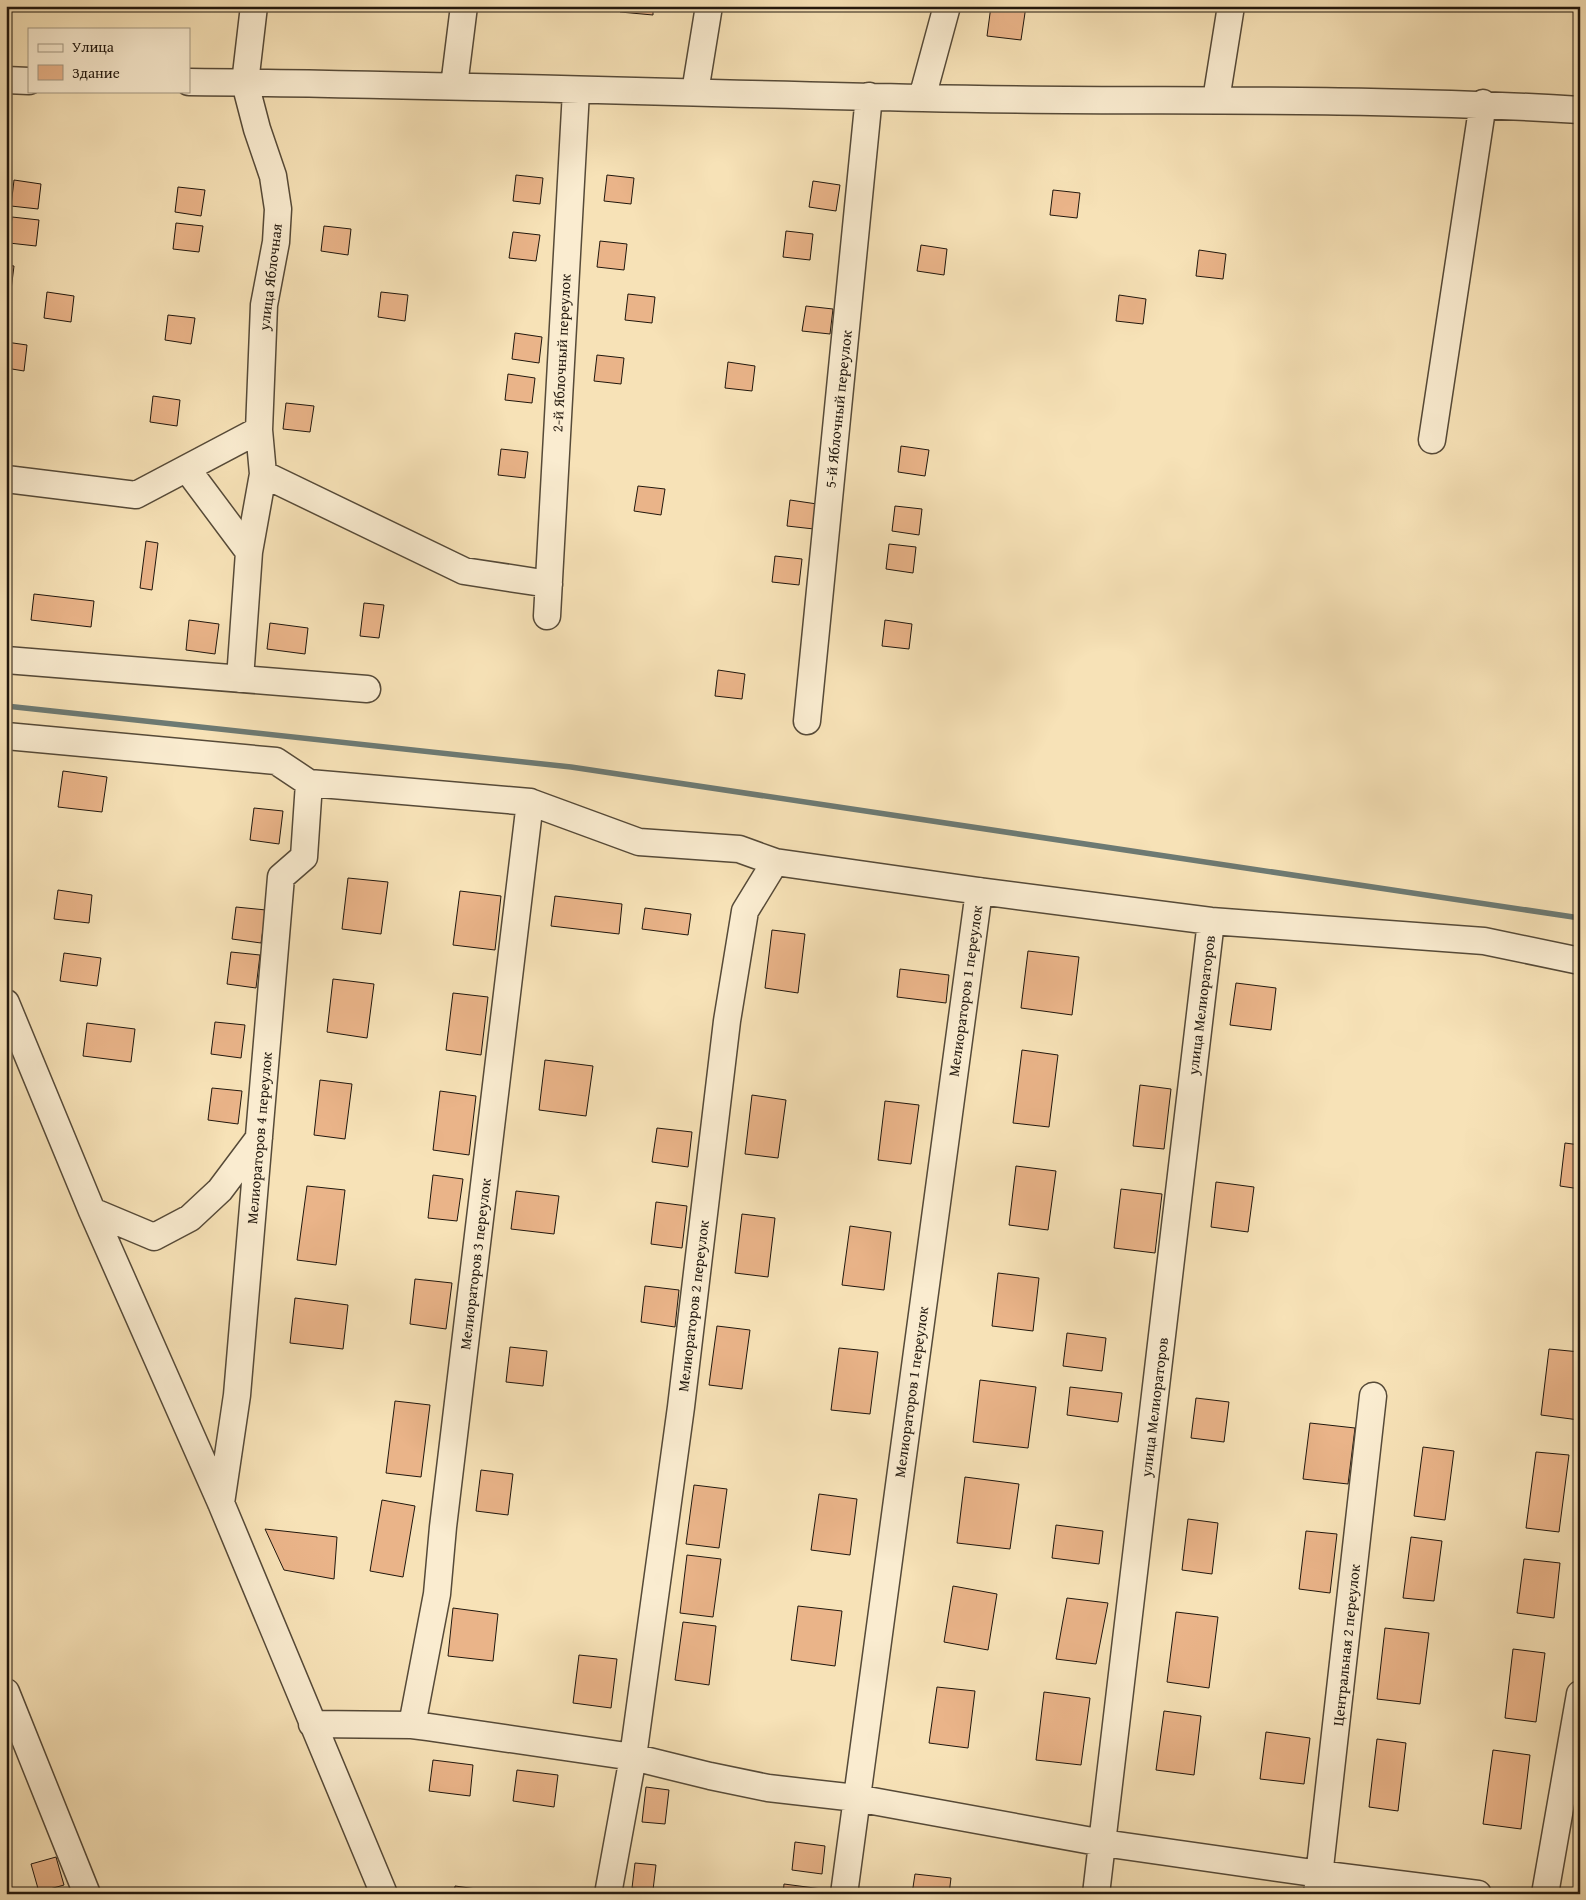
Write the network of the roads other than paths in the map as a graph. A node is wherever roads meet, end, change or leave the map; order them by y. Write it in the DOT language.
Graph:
graph roads {
  1 [pos="254,6"];
  2 [pos="464,6"];
  3 [pos="709,6"];
  4 [pos="947,6"];
  5 [pos="1231,6"];
  6 [pos="6,80"];
  7 [pos="28,81"];
  8 [pos="190,82"];
  9 [pos="245,83"];
  10 [pos="454,86"];
  11 [pos="576,91"];
  12 [pos="695,92"];
  13 [pos="870,96"];
  14 [pos="922,98"];
  15 [pos="1216,100"];
  16 [pos="1483,104"];
  17 [pos="1580,110"];
  18 [pos="260,430"];
  19 [pos="1432,440"];
  20 [pos="187,469"];
  21 [pos="263,474"];
  22 [pos="6,479"];
  23 [pos="249,552"];
  24 [pos="549,584"];
  25 [pos="547,616"];
  26 [pos="6,660"];
  27 [pos="240,679"];
  28 [pos="367,690"];
  29 [pos="807,721"];
  30 [pos="6,736"];
  31 [pos="309,783"];
  32 [pos="530,802"];
  33 [pos="775,862"];
  34 [pos="979,891"];
  35 [pos="1211,921"];
  36 [pos="1580,961"];
  37 [pos="6,1003"];
  38 [pos="259,1138"];
  39 [pos="92,1211"];
  40 [pos="1373,1396"];
  41 [pos="221,1503"];
  42 [pos="6,1692"];
  43 [pos="1580,1694"];
  44 [pos="312,1724"];
  45 [pos="412,1725"];
  46 [pos="633,1758"];
  47 [pos="856,1798"];
  48 [pos="1103,1843"];
  49 [pos="1319,1884"];
  50 [pos="87,1894"];
  51 [pos="384,1894"];
  52 [pos="608,1894"];
  53 [pos="844,1894"];
  54 [pos="1096,1894"];
  55 [pos="1478,1894"];
  56 [pos="1544,1894"];
  1 -- 9 [label="street, улица Яблочная"];
  2 -- 10 [label="street"];
  3 -- 12 [label="street"];
  4 -- 14 [label="street"];
  5 -- 15 [label="street"];
  6 -- 7 [label="street"];
  8 -- 9 [label="street"];
  9 -- 10 [label="street"];
  9 -- 18 [label="street, улица Яблочная"];
  10 -- 11 [label="street"];
  11 -- 12 [label="street"];
  11 -- 24 [label="street, 2-й Яблочный переулок"];
  12 -- 13 [label="street"];
  13 -- 14 [label="street"];
  13 -- 29 [label="street, 5-й Яблочный переулок"];
  14 -- 15 [label="street"];
  15 -- 16 [label="street"];
  16 -- 17 [label="street"];
  16 -- 19 [label="street"];
  18 -- 20 [label="street"];
  18 -- 21 [label="street, улица Яблочная"];
  20 -- 22 [label="street"];
  20 -- 23 [label="street"];
  21 -- 23 [label="street, улица Яблочная"];
  21 -- 24 [label="street"];
  23 -- 27 [label="street, улица Яблочная"];
  24 -- 25 [label="street, 2-й Яблочный переулок"];
  26 -- 27 [label="street"];
  27 -- 28 [label="street"];
  30 -- 31 [label="street"];
  31 -- 32 [label="street"];
  31 -- 38 [label="street, Мелиораторов 4 переулок"];
  32 -- 33 [label="street"];
  32 -- 45 [label="street, Мелиораторов 3 переулок"];
  33 -- 34 [label="street"];
  33 -- 46 [label="street, Мелиораторов 2 переулок"];
  34 -- 35 [label="street"];
  34 -- 47 [label="street, Мелиораторов 1 переулок"];
  35 -- 36 [label="street"];
  35 -- 48 [label="street, улица Мелиораторов"];
  37 -- 39 [label="street"];
  38 -- 39 [label="street"];
  38 -- 41 [label="street, Мелиораторов 4 переулок"];
  39 -- 41 [label="street"];
  40 -- 49 [label="street, Центральная 2 переулок"];
  41 -- 44 [label="street"];
  42 -- 50 [label="street"];
  43 -- 56 [label="street"];
  44 -- 45 [label="street"];
  44 -- 51 [label="street"];
  45 -- 46 [label="street"];
  46 -- 47 [label="street"];
  46 -- 52 [label="street, Мелиораторов 2 переулок"];
  47 -- 48 [label="street"];
  47 -- 53 [label="street, Мелиораторов 1 переулок"];
  48 -- 49 [label="street"];
  48 -- 54 [label="street, улица Мелиораторов"];
  49 -- 55 [label="street"];
}
